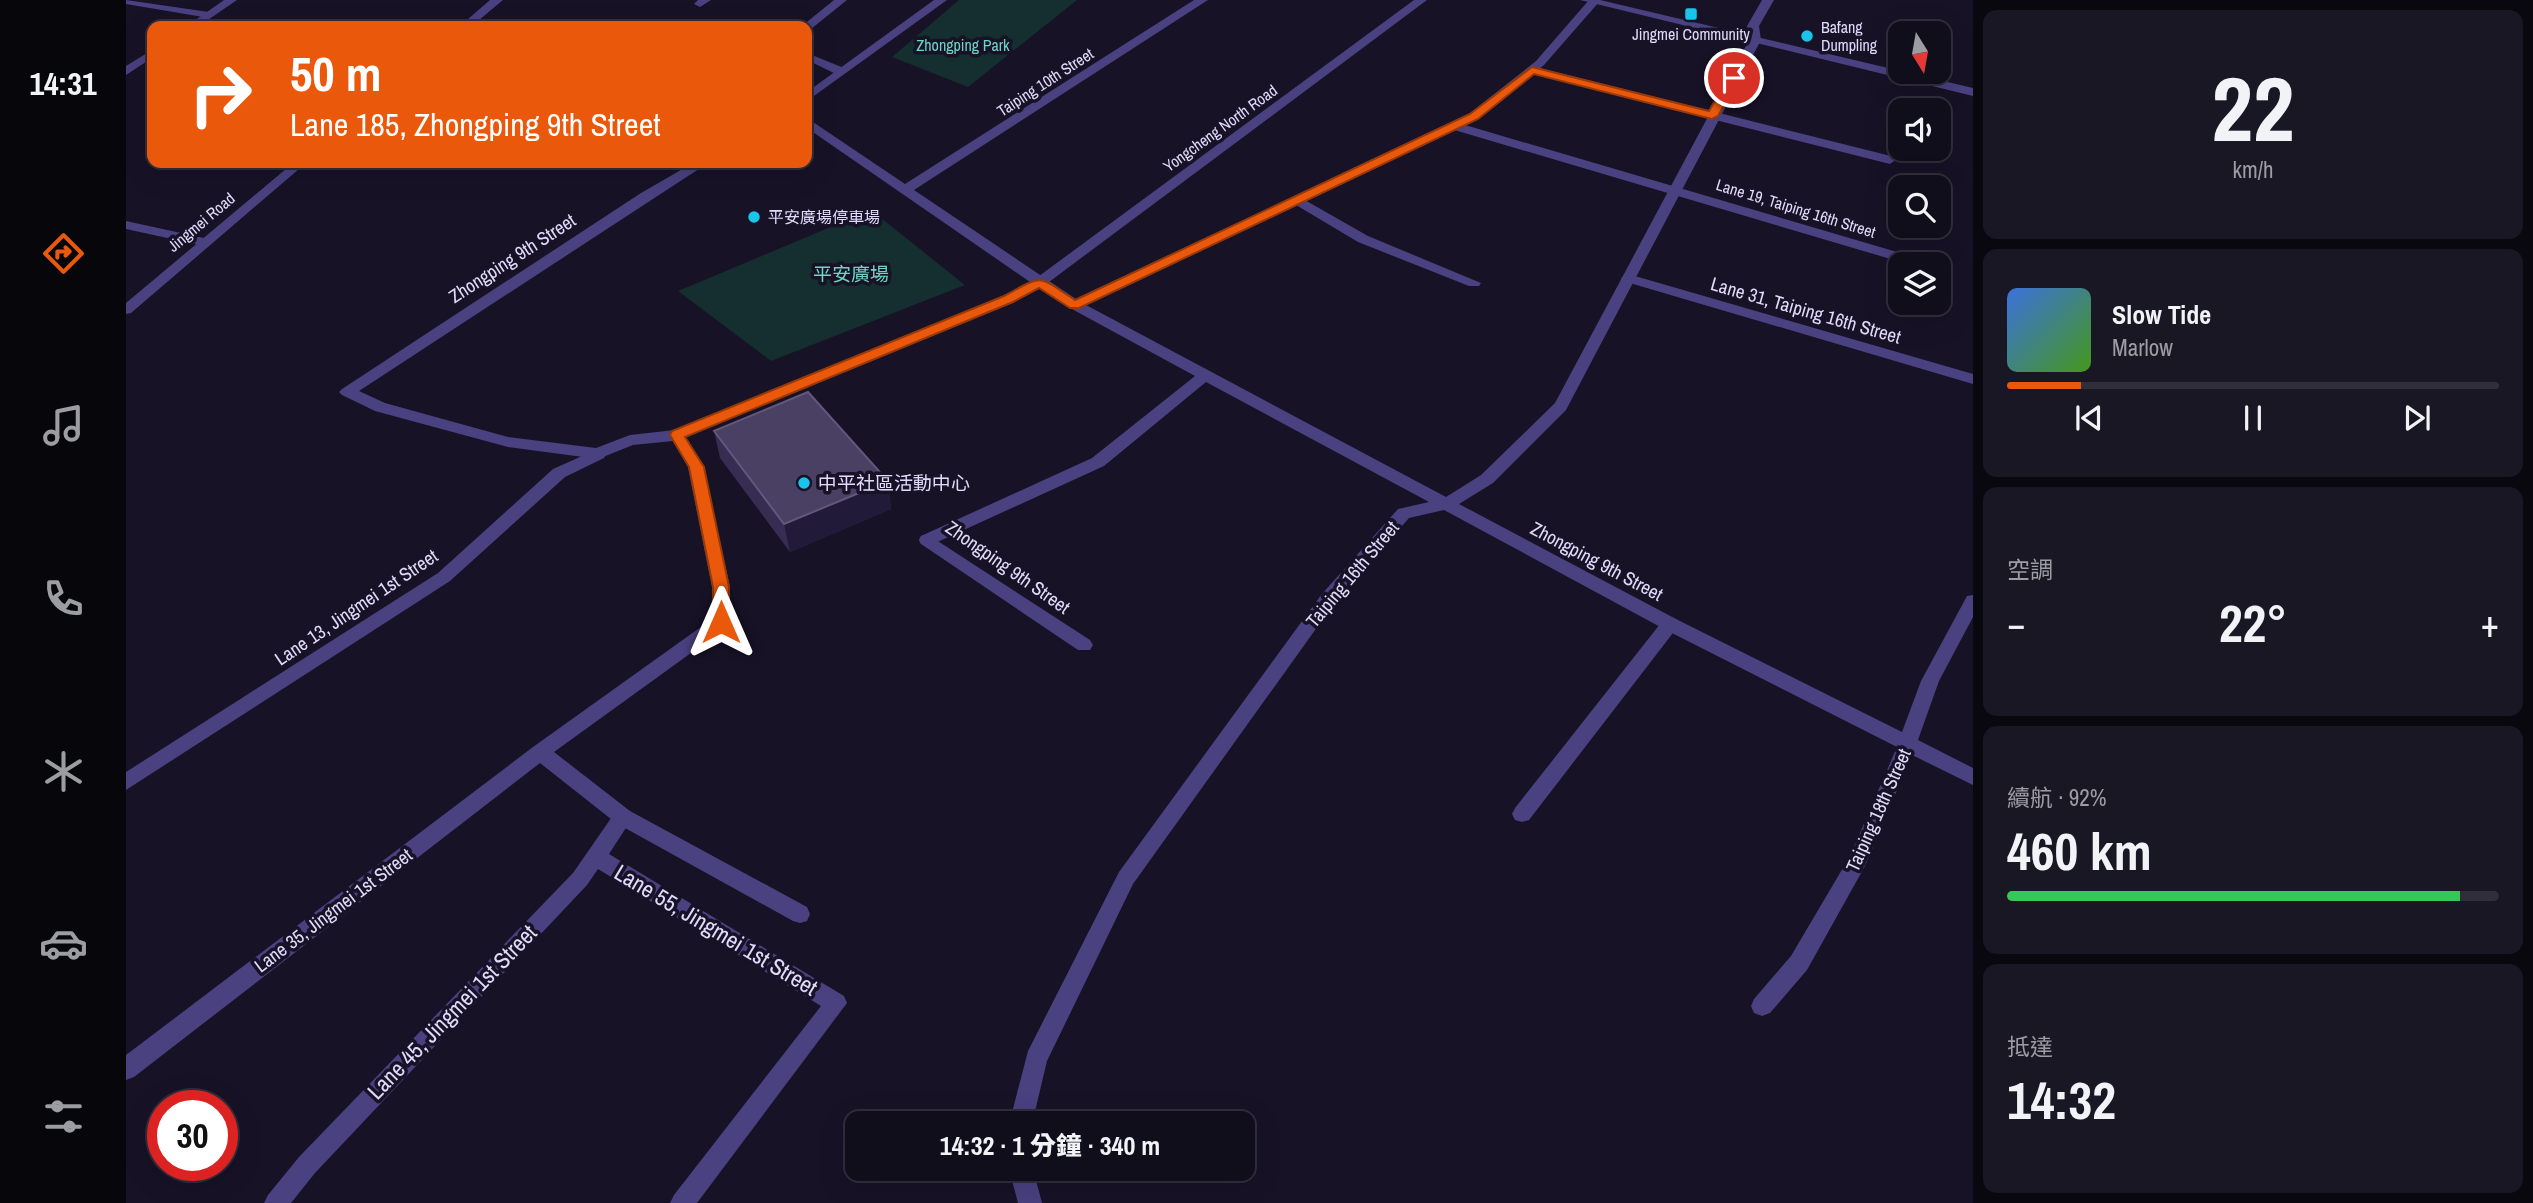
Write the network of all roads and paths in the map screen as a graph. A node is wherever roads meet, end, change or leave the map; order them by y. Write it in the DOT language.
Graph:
graph roads {
  1 [pos="231,0"];
  2 [pos="497,0"];
  3 [pos="841,0"];
  4 [pos="941,0"];
  5 [pos="1202,0"];
  6 [pos="1421,0"];
  7 [pos="1768,0"];
  8 [pos="126,1"];
  9 [pos="1590,1"];
  10 [pos="209,15"];
  11 [pos="200,21"];
  12 [pos="471,21"];
  13 [pos="812,23"];
  14 [pos="1755,40"];
  15 [pos="147,56"];
  16 [pos="812,58"];
  17 [pos="1532,70"];
  18 [pos="126,71"];
  19 [pos="840,71"];
  20 [pos="1973,92"];
  21 [pos="812,93"];
  22 [pos="1712,116"];
  23 [pos="812,126"];
  24 [pos="1455,126"];
  25 [pos="1888,160"];
  26 [pos="294,168"];
  27 [pos="694,168"];
  28 [pos="1673,189"];
  29 [pos="904,191"];
  30 [pos="1296,199"];
  31 [pos="126,225"];
  32 [pos="204,242"];
  33 [pos="1888,254"];
  34 [pos="1628,278"];
  35 [pos="1040,282"];
  36 [pos="1474,283"];
  37 [pos="1074,305"];
  38 [pos="126,310"];
  39 [pos="1205,376"];
  40 [pos="1973,379"];
  41 [pos="677,435"];
  42 [pos="598,454"];
  43 [pos="1446,504"];
  44 [pos="1973,601"];
  45 [pos="1670,624"];
  46 [pos="1084,645"];
  47 [pos="1907,745"];
  48 [pos="540,752"];
  49 [pos="1973,777"];
  50 [pos="126,782"];
  51 [pos="1522,814"];
  52 [pos="623,817"];
  53 [pos="596,857"];
  54 [pos="800,914"];
  55 [pos="1762,1006"];
  56 [pos="126,1069"];
  57 [pos="1023,1111"];
  58 [pos="1024,1181"];
  59 [pos="276,1203"];
  60 [pos="682,1203"];
  61 [pos="1030,1203"];
  1 -- 10 [label="street"];
  2 -- 12 [label="street"];
  3 -- 13 [label="street"];
  4 -- 19 [label="street"];
  5 -- 29 [label="street, Taiping 10th Street"];
  6 -- 35 [label="street, Yongcheng North Road"];
  7 -- 14 [label="street, Taiping 16th Street"];
  8 -- 10 [label="street"];
  9 -- 14 [label="street"];
  9 -- 17 [label="street"];
  10 -- 11 [label="street"];
  14 -- 20 [label="street"];
  14 -- 22 [label="street, Taiping 16th Street"];
  15 -- 18 [label="street"];
  16 -- 19 [label="street"];
  17 -- 22 [label="street"];
  17 -- 24 [label="street"];
  19 -- 21 [label="street"];
  22 -- 25 [label="street"];
  22 -- 28 [label="street, Taiping 16th Street"];
  23 -- 29 [label="street, Zhongping 9th Street"];
  24 -- 28 [label="street, Lane 19, Taiping 16th Street"];
  24 -- 30 [label="street"];
  26 -- 32 [label="street, Jingmei Road"];
  27 -- 42 [label="street, Zhongping 9th Street"];
  28 -- 33 [label="street, Lane 19, Taiping 16th Street"];
  28 -- 34 [label="street, Taiping 16th Street"];
  29 -- 35 [label="street, Zhongping 9th Street"];
  30 -- 36 [label="street"];
  30 -- 37 [label="street"];
  31 -- 32 [label="street"];
  32 -- 38 [label="street, Jingmei Road"];
  34 -- 40 [label="street, Lane 31, Taiping 16th Street"];
  34 -- 43 [label="street, Taiping 16th Street"];
  35 -- 37 [label="street, Zhongping 9th Street"];
  35 -- 41 [label="street, Yongcheng North Road"];
  37 -- 39 [label="street, Zhongping 9th Street"];
  39 -- 43 [label="street, Zhongping 9th Street"];
  39 -- 46 [label="street, Zhongping 9th Street"];
  41 -- 42 [label="street, Lane 13, Jingmei 1st Street"];
  41 -- 48 [label="street, Lane 35, Jingmei 1st Street"];
  42 -- 50 [label="street, Lane 13, Jingmei 1st Street"];
  43 -- 45 [label="street, Zhongping 9th Street"];
  43 -- 57 [label="street, Taiping 16th Street"];
  44 -- 47 [label="street, Taiping 18th Street"];
  45 -- 47 [label="street, Zhongping 9th Street"];
  45 -- 51 [label="street"];
  47 -- 49 [label="street, Zhongping 9th Street"];
  47 -- 55 [label="street, Taiping 18th Street"];
  48 -- 52 [label="street"];
  48 -- 56 [label="street, Lane 35, Jingmei 1st Street"];
  52 -- 53 [label="street, Lane 45, Jingmei 1st Street"];
  52 -- 54 [label="street"];
  53 -- 59 [label="street, Lane 45, Jingmei 1st Street"];
  53 -- 60 [label="street, Lane 55, Jingmei 1st Street"];
  58 -- 61 [label="street"];
}
